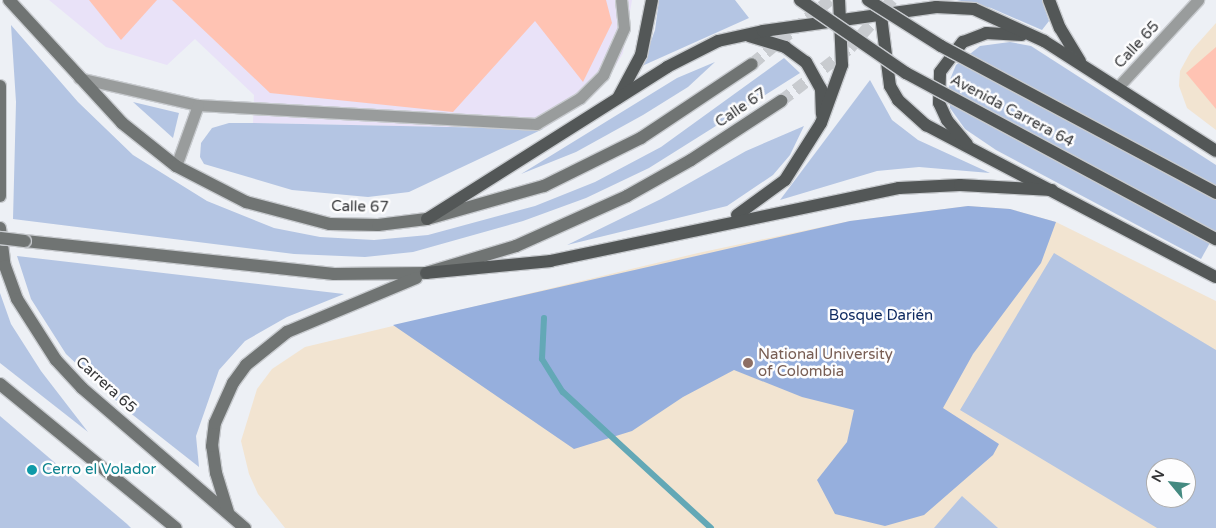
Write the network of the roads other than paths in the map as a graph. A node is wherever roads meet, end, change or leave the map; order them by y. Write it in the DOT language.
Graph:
graph roads {
  1 [pos="9,0"];
  2 [pos="621,0"];
  3 [pos="652,0"];
  4 [pos="800,0"];
  5 [pos="839,0"];
  6 [pos="868,0"];
  7 [pos="880,0"];
  8 [pos="1049,0"];
  9 [pos="1198,0"];
  10 [pos="881,14"];
  11 [pos="841,20"];
  12 [pos="740,35"];
  13 [pos="1044,40"];
  14 [pos="752,64"];
  15 [pos="1085,67"];
  16 [pos="79,78"];
  17 [pos="0,86"];
  18 [pos="1117,88"];
  19 [pos="615,101"];
  20 [pos="781,101"];
  21 [pos="198,106"];
  22 [pos="821,124"];
  23 [pos="1216,151"];
  24 [pos="974,152"];
  25 [pos="176,166"];
  26 [pos="1052,190"];
  27 [pos="1216,193"];
  28 [pos="0,196"];
  29 [pos="427,219"];
  30 [pos="724,222"];
  31 [pos="0,228"];
  32 [pos="0,238"];
  33 [pos="1216,239"];
  34 [pos="426,274"];
  35 [pos="1216,277"];
  36 [pos="0,384"];
  37 [pos="228,512"];
  38 [pos="176,528"];
  39 [pos="245,528"];
  1 -- 16 [label="main road, Calle 67"];
  2 -- 21 [label="lane"];
  3 -- 19 [label="main road"];
  4 -- 33 [label="main road, Avenida Carrera 64, bridge"];
  5 -- 11 [label="main road"];
  6 -- 27 [label="main road, Avenida Carrera 64, bridge"];
  7 -- 10 [label="main road"];
  8 -- 15 [label="main road"];
  9 -- 18 [label="lane, Calle 65"];
  10 -- 11 [label="main road"];
  10 -- 13 [label="main road"];
  10 -- 24 [label="main road"];
  11 -- 12 [label="main road"];
  11 -- 22 [label="main road"];
  12 -- 19 [label="main road"];
  12 -- 22 [label="main road"];
  13 -- 15 [label="main road"];
  13 -- 24 [label="main road"];
  14 -- 29 [label="main road, Calle 67"];
  15 -- 18 [label="main road"];
  16 -- 21 [label="lane"];
  16 -- 25 [label="main road, Calle 67"];
  17 -- 28 [label="main road"];
  18 -- 23 [label="main road"];
  19 -- 29 [label="main road"];
  20 -- 34 [label="main road, Calle 67"];
  21 -- 25 [label="lane"];
  22 -- 30 [label="main road"];
  24 -- 26 [label="main road"];
  25 -- 29 [label="main road, Calle 67"];
  26 -- 30 [label="main road"];
  26 -- 35 [label="main road"];
  30 -- 34 [label="main road"];
  31 -- 37 [label="main road, Carrera 65"];
  32 -- 34 [label="main road, Calle 67, bridge"];
  34 -- 37 [label="main road"];
  36 -- 38 [label="main road"];
  37 -- 39 [label="main road, Carrera 65"];
}
